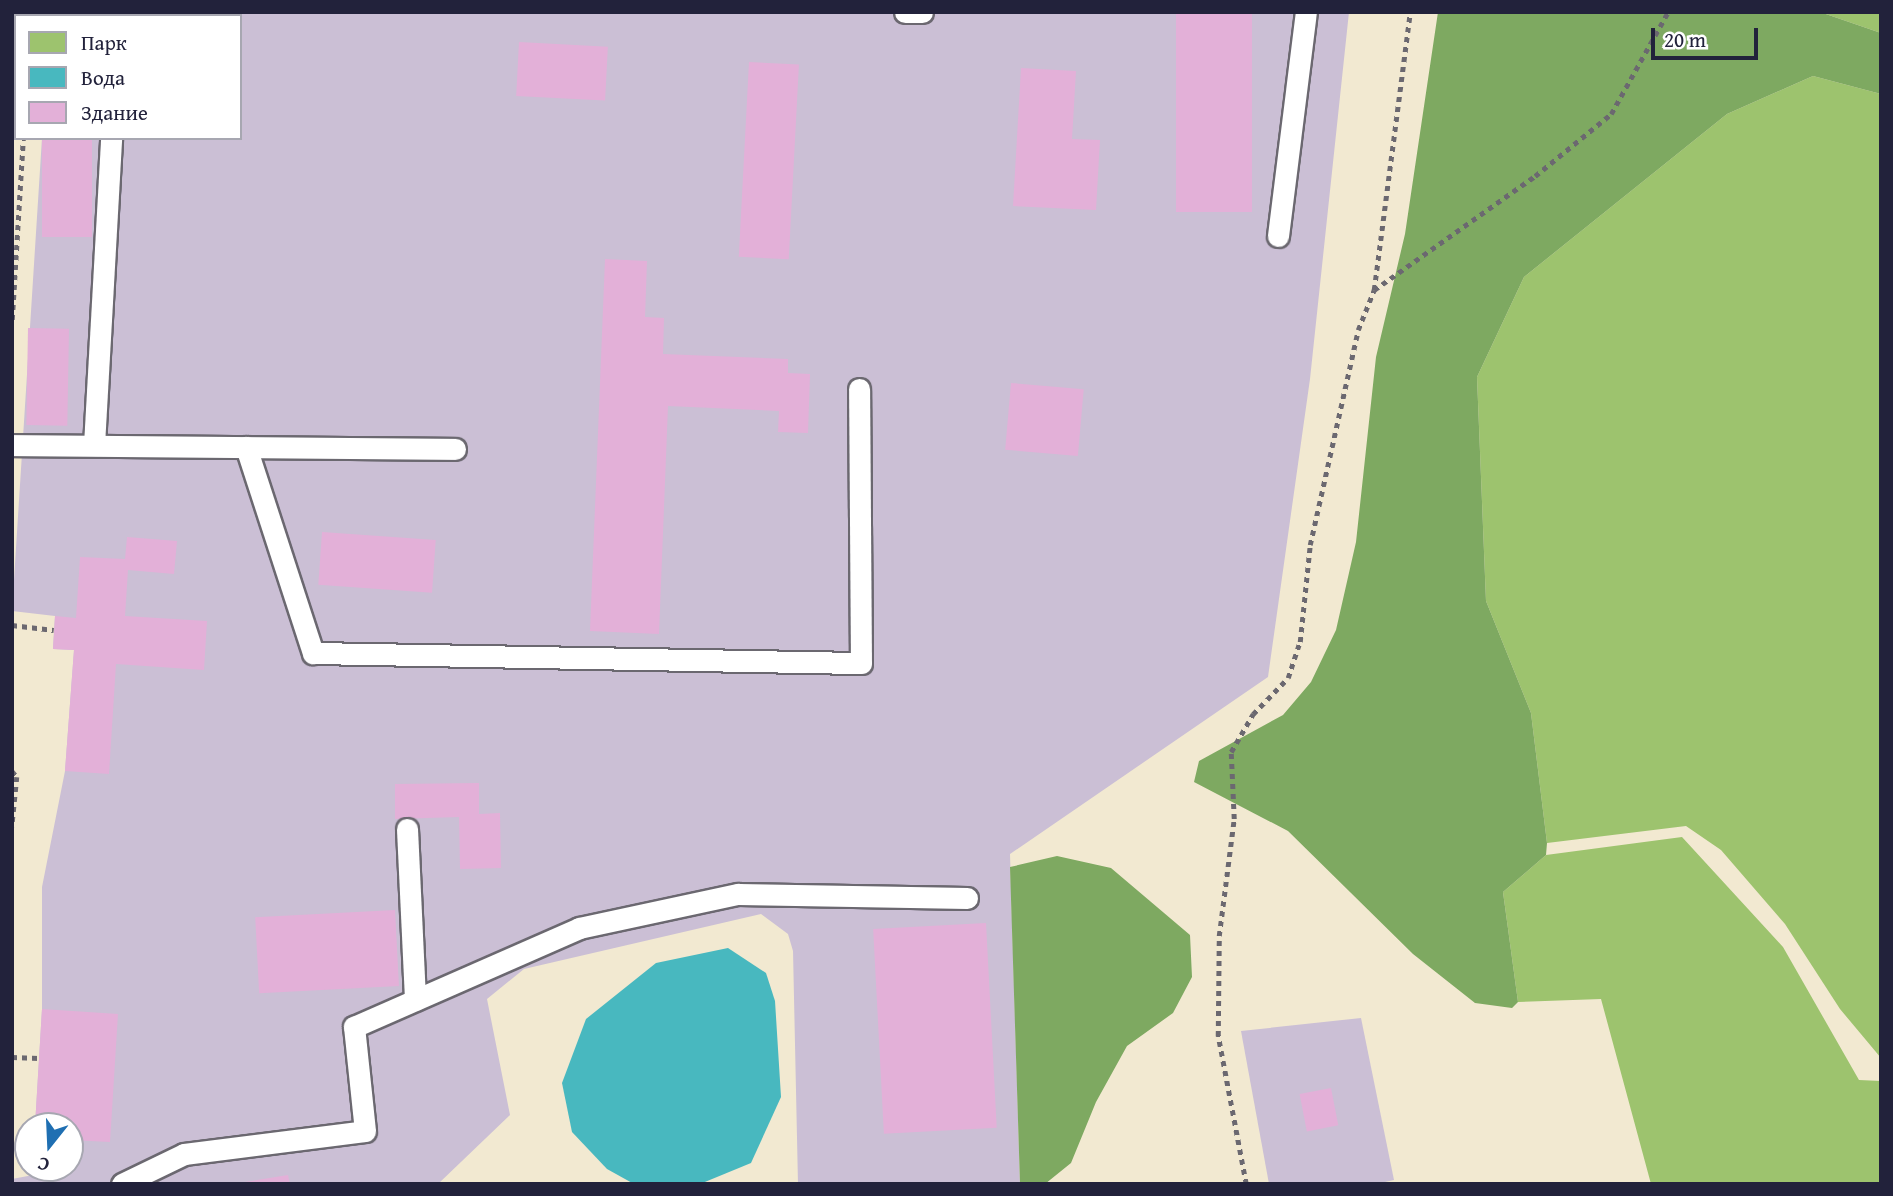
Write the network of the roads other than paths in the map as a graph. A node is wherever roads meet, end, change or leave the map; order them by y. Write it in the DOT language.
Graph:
graph roads {
  1 [pos="905,12"];
  2 [pos="922,12"];
  3 [pos="1306,12"];
  4 [pos="111,140"];
  5 [pos="1278,236"];
  6 [pos="859,389"];
  7 [pos="12,445"];
  8 [pos="94,445"];
  9 [pos="246,447"];
  10 [pos="455,449"];
  11 [pos="407,829"];
  12 [pos="967,898"];
  13 [pos="415,1000"];
  14 [pos="122,1184"];
  1 -- 2 [label="lane"];
  3 -- 5 [label="lane"];
  4 -- 8 [label="lane"];
  6 -- 9 [label="lane"];
  7 -- 8 [label="lane"];
  8 -- 9 [label="lane"];
  9 -- 10 [label="lane"];
  11 -- 13 [label="lane"];
  12 -- 13 [label="lane"];
  13 -- 14 [label="lane"];
}
